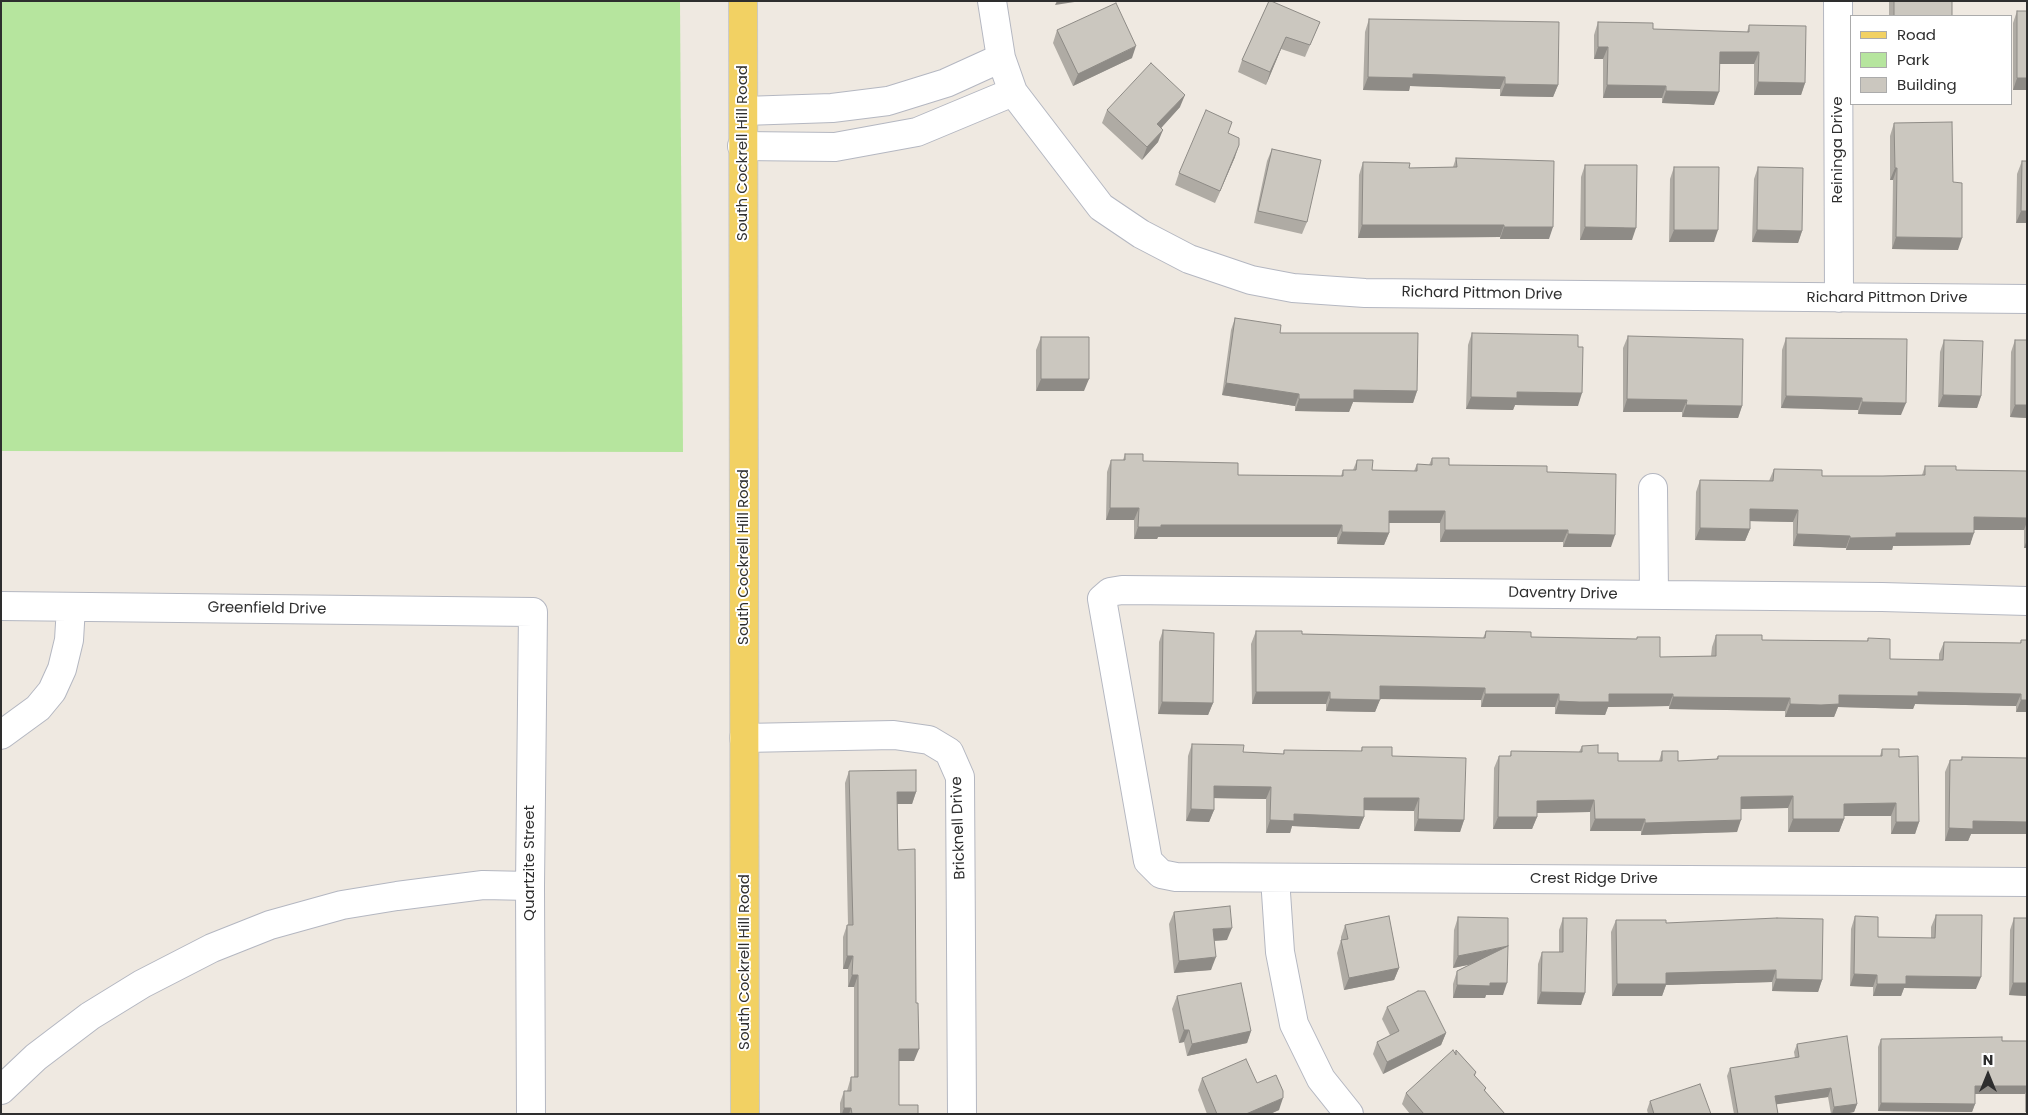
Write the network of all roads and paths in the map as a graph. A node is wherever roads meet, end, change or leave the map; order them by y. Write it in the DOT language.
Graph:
graph roads {
  1 [pos="743,1"];
  2 [pos="992,1"];
  3 [pos="1838,1"];
  4 [pos="1001,58"];
  5 [pos="1013,92"];
  6 [pos="744,111"];
  7 [pos="742,146"];
  8 [pos="1839,298"];
  9 [pos="2027,299"];
  10 [pos="1653,488"];
  11 [pos="1654,595"];
  12 [pos="2027,601"];
  13 [pos="1,606"];
  14 [pos="71,607"];
  15 [pos="534,612"];
  16 [pos="1,735"];
  17 [pos="744,738"];
  18 [pos="1161,874"];
  19 [pos="1275,878"];
  20 [pos="2027,882"];
  21 [pos="530,886"];
  22 [pos="1,1090"];
  23 [pos="531,1114"];
  24 [pos="745,1114"];
  25 [pos="962,1114"];
  26 [pos="1349,1114"];
  1 -- 6 [label="main road, South Cockrell Hill Road"];
  2 -- 4 [label="street, Richard Pittmon Drive"];
  3 -- 8 [label="street, Reininga Drive"];
  4 -- 5 [label="street, Richard Pittmon Drive"];
  4 -- 6 [label="street"];
  5 -- 7 [label="street"];
  5 -- 8 [label="street, Richard Pittmon Drive"];
  6 -- 7 [label="main road, South Cockrell Hill Road"];
  7 -- 17 [label="main road, South Cockrell Hill Road"];
  8 -- 9 [label="street, Richard Pittmon Drive"];
  10 -- 11 [label="street"];
  11 -- 12 [label="street, Daventry Drive"];
  11 -- 18 [label="street, Daventry Drive"];
  13 -- 14 [label="street, Greenfield Drive"];
  14 -- 15 [label="street, Greenfield Drive"];
  14 -- 16 [label="street"];
  15 -- 21 [label="street, Quartzite Street"];
  17 -- 24 [label="main road, South Cockrell Hill Road"];
  17 -- 25 [label="street, Bricknell Drive"];
  18 -- 19 [label="street, Crest Ridge Drive"];
  19 -- 20 [label="street, Crest Ridge Drive"];
  19 -- 26 [label="street"];
  21 -- 22 [label="street"];
  21 -- 23 [label="street, Quartzite Street"];
}
